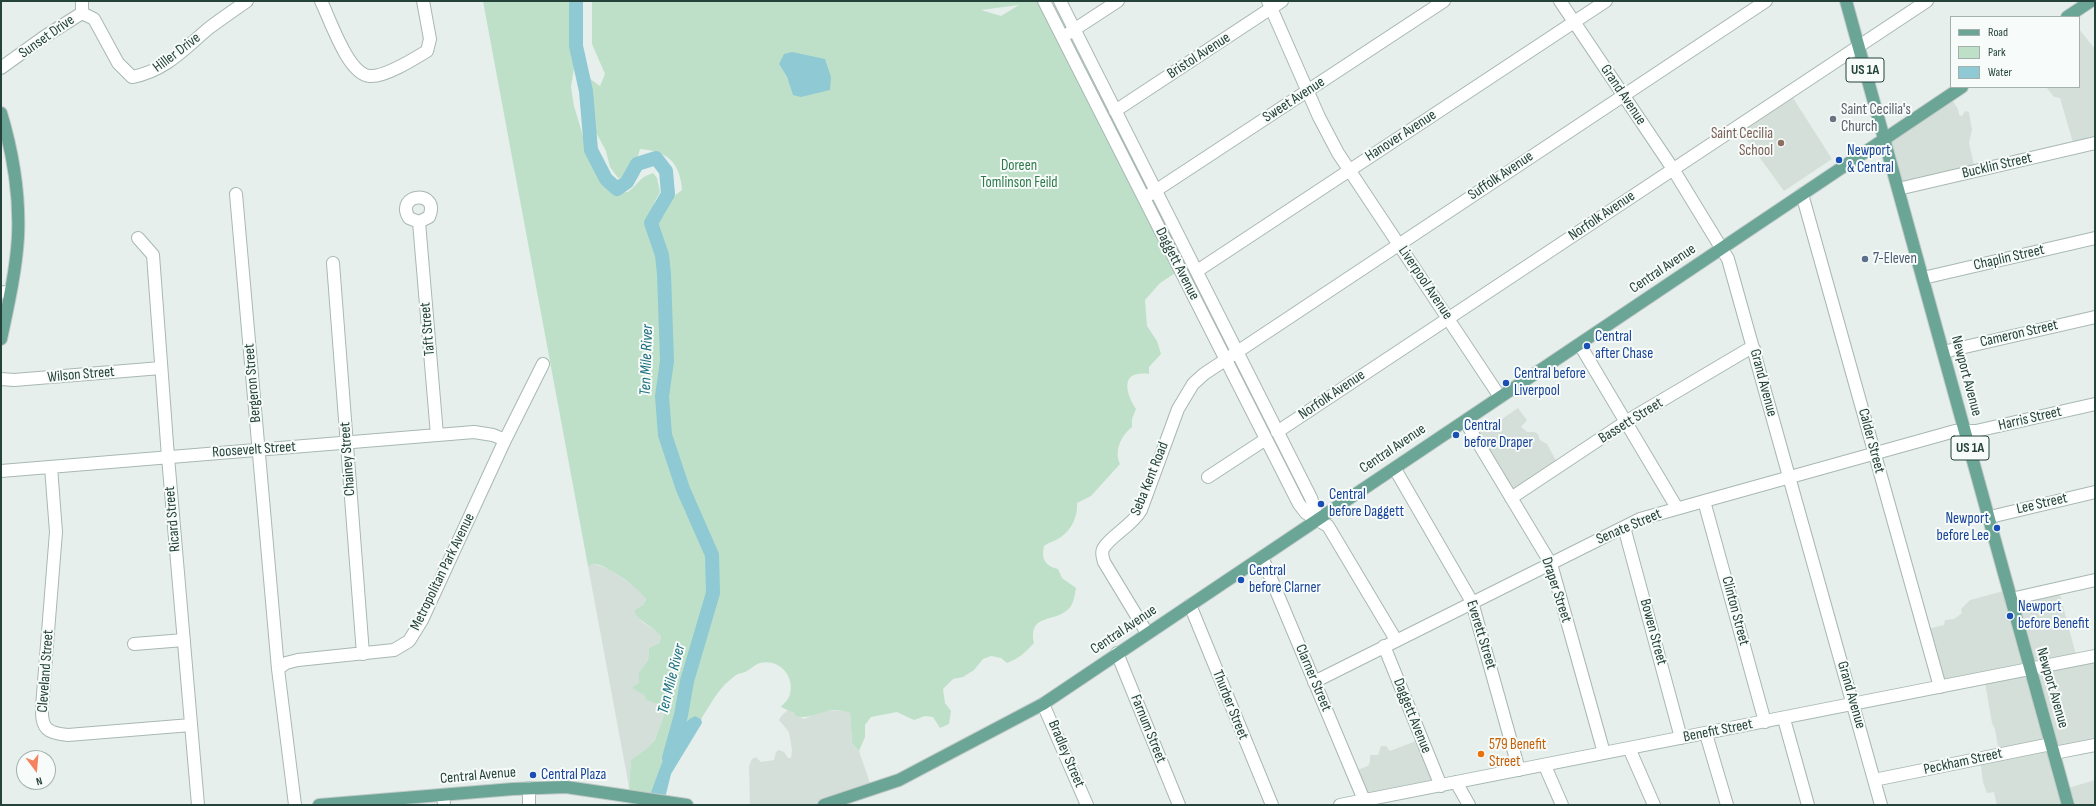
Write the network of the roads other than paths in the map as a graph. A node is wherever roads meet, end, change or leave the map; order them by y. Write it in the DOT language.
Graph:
graph roads {
  1 [pos="246,1"];
  2 [pos="321,1"];
  3 [pos="423,1"];
  4 [pos="1044,1"];
  5 [pos="1060,1"];
  6 [pos="1118,1"];
  7 [pos="1282,1"];
  8 [pos="1444,1"];
  9 [pos="1560,1"];
  10 [pos="1606,1"];
  11 [pos="1766,1"];
  12 [pos="1846,1"];
  13 [pos="1927,1"];
  14 [pos="2091,1"];
  15 [pos="1269,5"];
  16 [pos="82,7"];
  17 [pos="2068,16"];
  18 [pos="1574,22"];
  19 [pos="1074,30"];
  20 [pos="1062,38"];
  21 [pos="1858,45"];
  22 [pos="1,68"];
  23 [pos="1961,88"];
  24 [pos="1307,91"];
  25 [pos="1622,96"];
  26 [pos="1115,111"];
  27 [pos="1,113"];
  28 [pos="1885,139"];
  29 [pos="2095,143"];
  30 [pos="1673,169"];
  31 [pos="1349,171"];
  32 [pos="1898,189"];
  33 [pos="1156,191"];
  34 [pos="236,194"];
  35 [pos="1802,194"];
  36 [pos="1144,198"];
  37 [pos="419,222"];
  38 [pos="138,238"];
  39 [pos="2095,238"];
  40 [pos="1399,244"];
  41 [pos="1722,248"];
  42 [pos="333,263"];
  43 [pos="1197,272"];
  44 [pos="1923,278"];
  45 [pos="6,292"];
  46 [pos="2095,317"];
  47 [pos="1448,318"];
  48 [pos="1,339"];
  49 [pos="1580,345"];
  50 [pos="1754,348"];
  51 [pos="1237,352"];
  52 [pos="1943,352"];
  53 [pos="1225,359"];
  54 [pos="543,364"];
  55 [pos="162,368"];
  56 [pos="1,379"];
  57 [pos="1500,397"];
  58 [pos="2095,404"];
  59 [pos="1465,420"];
  60 [pos="1627,421"];
  61 [pos="1965,431"];
  62 [pos="1277,432"];
  63 [pos="437,435"];
  64 [pos="1266,439"];
  65 [pos="505,440"];
  66 [pos="347,442"];
  67 [pos="259,450"];
  68 [pos="1874,454"];
  69 [pos="168,457"];
  70 [pos="51,467"];
  71 [pos="1394,469"];
  72 [pos="1,471"];
  73 [pos="1789,476"];
  74 [pos="1208,477"];
  75 [pos="2095,492"];
  76 [pos="1511,498"];
  77 [pos="1704,501"];
  78 [pos="1677,508"];
  79 [pos="1990,517"];
  80 [pos="1318,519"];
  81 [pos="1624,527"];
  82 [pos="1262,557"];
  83 [pos="1550,564"];
  84 [pos="2095,580"];
  85 [pos="2011,599"];
  86 [pos="1472,602"];
  87 [pos="1190,605"];
  88 [pos="1147,633"];
  89 [pos="184,640"];
  90 [pos="1396,640"];
  91 [pos="134,644"];
  92 [pos="1384,646"];
  93 [pos="1118,653"];
  94 [pos="363,654"];
  95 [pos="2095,656"];
  96 [pos="278,669"];
  97 [pos="2030,669"];
  98 [pos="1314,682"];
  99 [pos="1940,687"];
  100 [pos="1043,704"];
  101 [pos="1853,704"];
  102 [pos="1784,719"];
  103 [pos="1765,722"];
  104 [pos="191,725"];
  105 [pos="1706,734"];
  106 [pos="1681,738"];
  107 [pos="2095,745"];
  108 [pos="1629,748"];
  109 [pos="2052,748"];
  110 [pos="1604,753"];
  111 [pos="1545,766"];
  112 [pos="1519,770"];
  113 [pos="1874,780"];
  114 [pos="1456,782"];
  115 [pos="1441,786"];
  116 [pos="528,788"];
  117 [pos="443,800"];
  118 [pos="1364,800"];
  119 [pos="841,803"];
  120 [pos="354,804"];
  121 [pos="198,805"];
  122 [pos="295,805"];
  123 [pos="319,805"];
  124 [pos="529,805"];
  125 [pos="688,805"];
  126 [pos="824,805"];
  127 [pos="1087,805"];
  128 [pos="1179,805"];
  129 [pos="1272,805"];
  130 [pos="1340,805"];
  131 [pos="1469,805"];
  132 [pos="1562,805"];
  133 [pos="1654,805"];
  134 [pos="1727,805"];
  135 [pos="1808,805"];
  136 [pos="1881,805"];
  137 [pos="2068,805"];
  1 -- 16 [label="street, Hiller Drive"];
  2 -- 3 [label="street"];
  4 -- 20 [label="street, Daggett Avenue"];
  5 -- 19 [label="street, Daggett Avenue"];
  6 -- 19 [label="street"];
  7 -- 15 [label="street, Bristol Avenue"];
  8 -- 24 [label="street, Sweet Avenue"];
  9 -- 18 [label="street, Grand Avenue"];
  10 -- 18 [label="street, Hanover Avenue"];
  11 -- 25 [label="street, Suffolk Avenue"];
  12 -- 21 [label="main road, Newport Avenue / US 1A"];
  13 -- 21 [label="street, Norfolk Avenue"];
  14 -- 17 [label="main road"];
  15 -- 24 [label="street, Liverpool Avenue"];
  15 -- 26 [label="street, Bristol Avenue"];
  16 -- 22 [label="street, Sunset Drive"];
  18 -- 25 [label="street, Grand Avenue"];
  18 -- 31 [label="street, Hanover Avenue"];
  19 -- 20 [label="street"];
  19 -- 26 [label="street, Daggett Avenue"];
  20 -- 36 [label="street, Daggett Avenue"];
  21 -- 28 [label="main road, Newport Avenue / US 1A"];
  21 -- 30 [label="street, Norfolk Avenue"];
  23 -- 28 [label="main road, Central Avenue"];
  24 -- 31 [label="street, Liverpool Avenue"];
  24 -- 33 [label="street, Sweet Avenue"];
  25 -- 30 [label="street, Grand Avenue"];
  25 -- 40 [label="street, Suffolk Avenue"];
  26 -- 33 [label="street, Daggett Avenue"];
  27 -- 45 [label="main road"];
  28 -- 32 [label="main road, Newport Avenue / US 1A"];
  28 -- 35 [label="main road, Central Avenue"];
  29 -- 32 [label="street, Bucklin Street"];
  30 -- 41 [label="street, Grand Avenue"];
  30 -- 47 [label="street, Norfolk Avenue"];
  31 -- 40 [label="street, Liverpool Avenue"];
  31 -- 43 [label="street, Hanover Avenue"];
  32 -- 44 [label="main road, Newport Avenue / US 1A"];
  33 -- 36 [label="street, Sweet Avenue"];
  33 -- 43 [label="street, Daggett Avenue"];
  34 -- 67 [label="street, Bergeron Street"];
  35 -- 41 [label="main road, Central Avenue"];
  35 -- 68 [label="street, Calder Street"];
  36 -- 53 [label="street, Daggett Avenue"];
  37 -- 63 [label="street, Taft Street"];
  38 -- 55 [label="street, Ricard Street"];
  39 -- 44 [label="street, Chaplin Street"];
  40 -- 47 [label="street, Liverpool Avenue"];
  40 -- 51 [label="street, Suffolk Avenue"];
  41 -- 49 [label="main road, Central Avenue"];
  41 -- 50 [label="street, Grand Avenue"];
  42 -- 66 [label="street, Chainey Street"];
  43 -- 51 [label="street, Daggett Avenue"];
  44 -- 52 [label="main road, Newport Avenue / US 1A"];
  45 -- 48 [label="main road"];
  46 -- 52 [label="street, Cameron Street"];
  47 -- 57 [label="street, Liverpool Avenue"];
  47 -- 62 [label="street, Norfolk Avenue"];
  49 -- 57 [label="main road, Central Avenue"];
  49 -- 60 [label="street"];
  50 -- 60 [label="street, Bassett Street"];
  50 -- 73 [label="street, Grand Avenue"];
  51 -- 53 [label="street, Seba Kent Road"];
  51 -- 62 [label="street, Daggett Avenue"];
  52 -- 61 [label="main road, Newport Avenue / US 1A"];
  53 -- 64 [label="street, Daggett Avenue"];
  53 -- 88 [label="street, Seba Kent Road"];
  54 -- 65 [label="street, Metropolitan Park Avenue"];
  55 -- 56 [label="street, Wilson Street"];
  55 -- 69 [label="street, Ricard Street"];
  57 -- 59 [label="main road, Central Avenue"];
  58 -- 61 [label="street, Harris Street"];
  59 -- 71 [label="main road, Central Avenue"];
  59 -- 76 [label="street, Draper Street"];
  60 -- 76 [label="street, Bassett Street"];
  60 -- 78 [label="street"];
  61 -- 68 [label="street, Senate Street"];
  61 -- 79 [label="main road, Newport Avenue / US 1A"];
  62 -- 80 [label="street, Daggett Avenue"];
  63 -- 65 [label="street, Roosevelt Street"];
  63 -- 66 [label="street, Roosevelt Street"];
  64 -- 74 [label="street"];
  64 -- 80 [label="street, Daggett Avenue"];
  65 -- 94 [label="street, Metropolitan Park Avenue"];
  66 -- 67 [label="street, Roosevelt Street"];
  66 -- 94 [label="street, Chainey Street"];
  67 -- 69 [label="street, Roosevelt Street"];
  67 -- 96 [label="street, Bergeron Street"];
  68 -- 73 [label="street, Senate Street"];
  68 -- 99 [label="street, Calder Street"];
  69 -- 70 [label="street, Roosevelt Street"];
  69 -- 89 [label="street, Ricard Street"];
  70 -- 72 [label="street, Roosevelt Street"];
  70 -- 104 [label="street, Cleveland Street"];
  71 -- 80 [label="main road, Central Avenue"];
  71 -- 86 [label="street, Everett Street"];
  73 -- 77 [label="street, Senate Street"];
  73 -- 101 [label="street, Grand Avenue"];
  75 -- 79 [label="street, Lee Street"];
  76 -- 83 [label="street, Draper Street"];
  77 -- 78 [label="street, Senate Street"];
  77 -- 103 [label="street, Clinton Street"];
  78 -- 81 [label="street, Senate Street"];
  79 -- 85 [label="main road, Newport Avenue / US 1A"];
  80 -- 82 [label="main road, Central Avenue"];
  80 -- 90 [label="street, Daggett Avenue"];
  81 -- 83 [label="street, Senate Street"];
  81 -- 106 [label="street, Bowen Street"];
  82 -- 87 [label="main road, Central Avenue"];
  82 -- 98 [label="street, Clarner Street"];
  83 -- 86 [label="street, Senate Street"];
  83 -- 110 [label="street, Draper Street"];
  84 -- 85 [label="street"];
  85 -- 97 [label="main road, Newport Avenue / US 1A"];
  86 -- 90 [label="street, Senate Street"];
  86 -- 112 [label="street, Everett Street"];
  87 -- 88 [label="main road, Central Avenue"];
  87 -- 129 [label="street, Thurber Street"];
  88 -- 93 [label="main road, Central Avenue"];
  89 -- 91 [label="street"];
  89 -- 104 [label="street, Ricard Street"];
  90 -- 92 [label="street, Senate Street"];
  92 -- 98 [label="street, Senate Street"];
  92 -- 115 [label="street, Daggett Avenue"];
  93 -- 100 [label="main road, Central Avenue"];
  93 -- 128 [label="street, Farnum Street"];
  94 -- 96 [label="street, Metropolitan Park Avenue"];
  95 -- 97 [label="street, Benefit Street"];
  96 -- 122 [label="street"];
  97 -- 99 [label="street, Benefit Street"];
  97 -- 109 [label="main road, Newport Avenue / US 1A"];
  98 -- 118 [label="street, Clarner Street"];
  99 -- 101 [label="street, Benefit Street"];
  100 -- 119 [label="main road, Central Avenue"];
  100 -- 127 [label="street, Bradley Street"];
  101 -- 102 [label="street, Benefit Street"];
  101 -- 113 [label="street, Grand Avenue"];
  102 -- 103 [label="street, Benefit Street"];
  102 -- 135 [label="street"];
  103 -- 105 [label="street, Benefit Street"];
  104 -- 121 [label="street, Ricard Street"];
  105 -- 106 [label="street, Benefit Street"];
  105 -- 134 [label="street"];
  106 -- 108 [label="street, Benefit Street"];
  107 -- 109 [label="street, Peckham Street"];
  108 -- 110 [label="street, Benefit Street"];
  108 -- 133 [label="street"];
  109 -- 113 [label="street, Peckham Street"];
  109 -- 137 [label="main road, Newport Avenue / US 1A"];
  110 -- 111 [label="street, Benefit Street"];
  111 -- 112 [label="street, Benefit Street"];
  111 -- 132 [label="street"];
  112 -- 114 [label="street, Benefit Street"];
  113 -- 136 [label="street, Grand Avenue"];
  114 -- 115 [label="street, Benefit Street"];
  114 -- 131 [label="street"];
  115 -- 118 [label="street, Benefit Street"];
  116 -- 117 [label="main road, Central Avenue"];
  116 -- 124 [label="street"];
  116 -- 125 [label="main road, Central Avenue"];
  117 -- 120 [label="main road, Central Avenue"];
  118 -- 130 [label="street, Benefit Street"];
  119 -- 126 [label="main road, Central Avenue"];
  120 -- 123 [label="main road, Central Avenue"];
}
